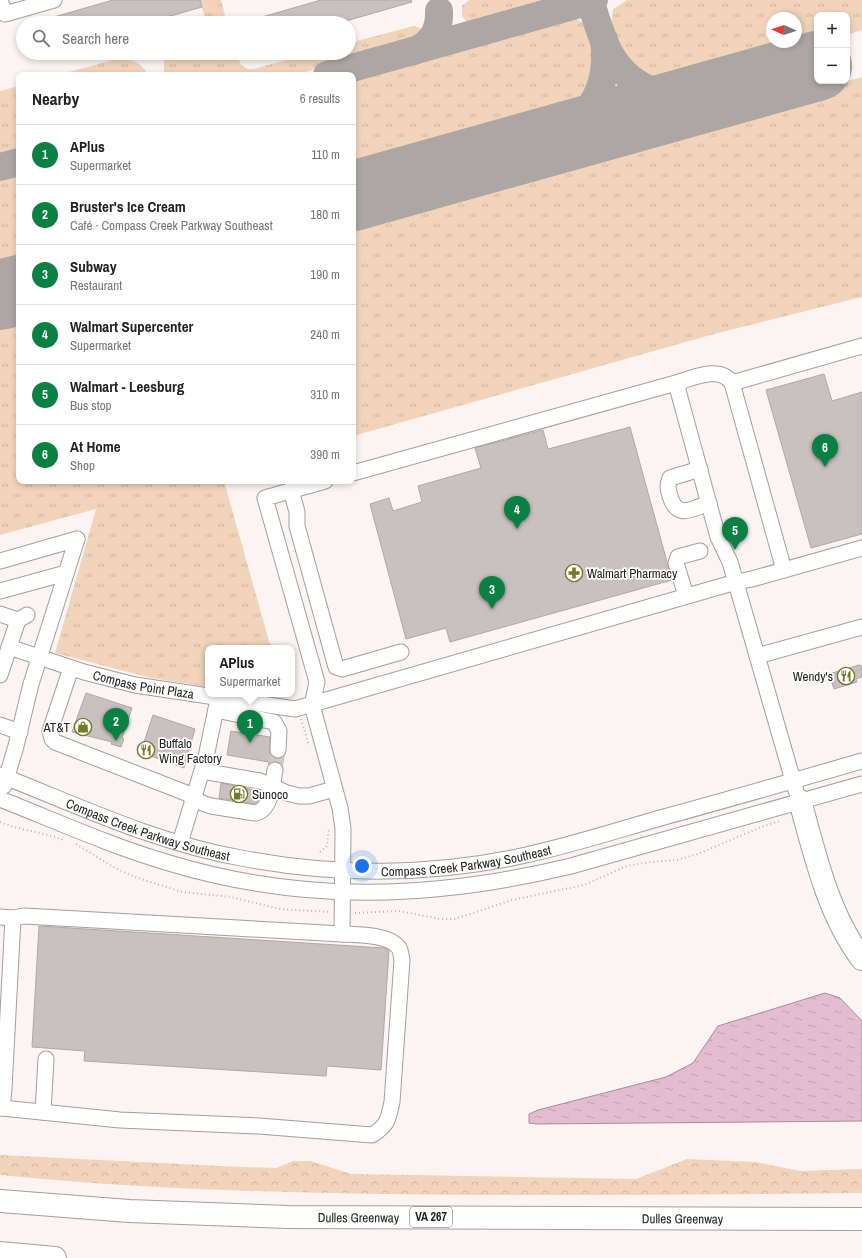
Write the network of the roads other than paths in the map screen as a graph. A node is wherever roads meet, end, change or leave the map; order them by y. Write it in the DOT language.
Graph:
graph roads {
  1 [pos="0,0"];
  2 [pos="54,0"];
  3 [pos="862,346"];
  4 [pos="676,383"];
  5 [pos="732,383"];
  6 [pos="700,469"];
  7 [pos="356,472"];
  8 [pos="314,484"];
  9 [pos="291,490"];
  10 [pos="709,503"];
  11 [pos="862,548"];
  12 [pos="700,551"];
  13 [pos="0,562"];
  14 [pos="784,570"];
  15 [pos="66,573"];
  16 [pos="736,582"];
  17 [pos="0,591"];
  18 [pos="686,596"];
  19 [pos="0,614"];
  20 [pos="862,627"];
  21 [pos="9,647"];
  22 [pos="401,652"];
  23 [pos="757,656"];
  24 [pos="39,657"];
  25 [pos="71,668"];
  26 [pos="0,675"];
  27 [pos="217,705"];
  28 [pos="306,706"];
  29 [pos="0,725"];
  30 [pos="20,732"];
  31 [pos="278,750"];
  32 [pos="862,761"];
  33 [pos="275,770"];
  34 [pos="202,771"];
  35 [pos="3,776"];
  36 [pos="862,784"];
  37 [pos="272,787"];
  38 [pos="334,789"];
  39 [pos="796,791"];
  40 [pos="193,797"];
  41 [pos="0,798"];
  42 [pos="180,843"];
  43 [pos="566,845"];
  44 [pos="571,866"];
  45 [pos="342,871"];
  46 [pos="342,892"];
  47 [pos="6,918"];
  48 [pos="342,934"];
  49 [pos="862,959"];
  50 [pos="46,1059"];
  51 [pos="1,1108"];
  52 [pos="43,1112"];
  53 [pos="0,1201"];
  54 [pos="862,1219"];
  55 [pos="0,1253"];
  56 [pos="55,1258"];
  1 -- 2 [label="street"];
  3 -- 5 [label="street"];
  4 -- 5 [label="street"];
  4 -- 6 [label="street"];
  4 -- 7 [label="street"];
  5 -- 14 [label="street"];
  6 -- 10 [label="street"];
  6 -- 10 [label="street"];
  8 -- 9 [label="street"];
  9 -- 22 [label="street"];
  9 -- 28 [label="street"];
  10 -- 16 [label="street"];
  11 -- 14 [label="street"];
  12 -- 18 [label="street"];
  13 -- 15 [label="street"];
  14 -- 16 [label="street"];
  15 -- 17 [label="street"];
  15 -- 24 [label="street"];
  16 -- 18 [label="street"];
  16 -- 23 [label="street"];
  18 -- 28 [label="street"];
  19 -- 21 [label="street"];
  20 -- 23 [label="street"];
  21 -- 24 [label="street, Compass Point Plaza"];
  21 -- 26 [label="street"];
  23 -- 39 [label="street"];
  24 -- 25 [label="street, Compass Point Plaza"];
  24 -- 30 [label="street"];
  25 -- 27 [label="street, Compass Point Plaza"];
  25 -- 40 [label="street"];
  27 -- 28 [label="street, Compass Point Plaza"];
  27 -- 31 [label="street"];
  27 -- 34 [label="street"];
  28 -- 38 [label="street"];
  29 -- 30 [label="street"];
  30 -- 35 [label="street"];
  32 -- 39 [label="street, Compass Creek Parkway Southeast"];
  33 -- 37 [label="street"];
  34 -- 37 [label="street"];
  34 -- 40 [label="street"];
  35 -- 41 [label="street"];
  35 -- 42 [label="street, Compass Creek Parkway Southeast"];
  36 -- 39 [label="street, Compass Creek Parkway Southeast"];
  37 -- 38 [label="street"];
  37 -- 40 [label="street"];
  38 -- 45 [label="street"];
  39 -- 43 [label="street, Compass Creek Parkway Southeast"];
  39 -- 44 [label="street, Compass Creek Parkway Southeast"];
  39 -- 49 [label="highway"];
  40 -- 42 [label="street"];
  41 -- 46 [label="street, Compass Creek Parkway Southeast"];
  42 -- 45 [label="street, Compass Creek Parkway Southeast"];
  43 -- 44 [label="street"];
  43 -- 45 [label="street, Compass Creek Parkway Southeast"];
  44 -- 46 [label="street, Compass Creek Parkway Southeast"];
  45 -- 46 [label="street"];
  46 -- 48 [label="street"];
  47 -- 48 [label="street"];
  47 -- 51 [label="street"];
  48 -- 52 [label="street"];
  50 -- 52 [label="street"];
  51 -- 52 [label="street"];
  53 -- 54 [label="highway, Dulles Greenway / VA 267"];
  55 -- 56 [label="highway"];
}
